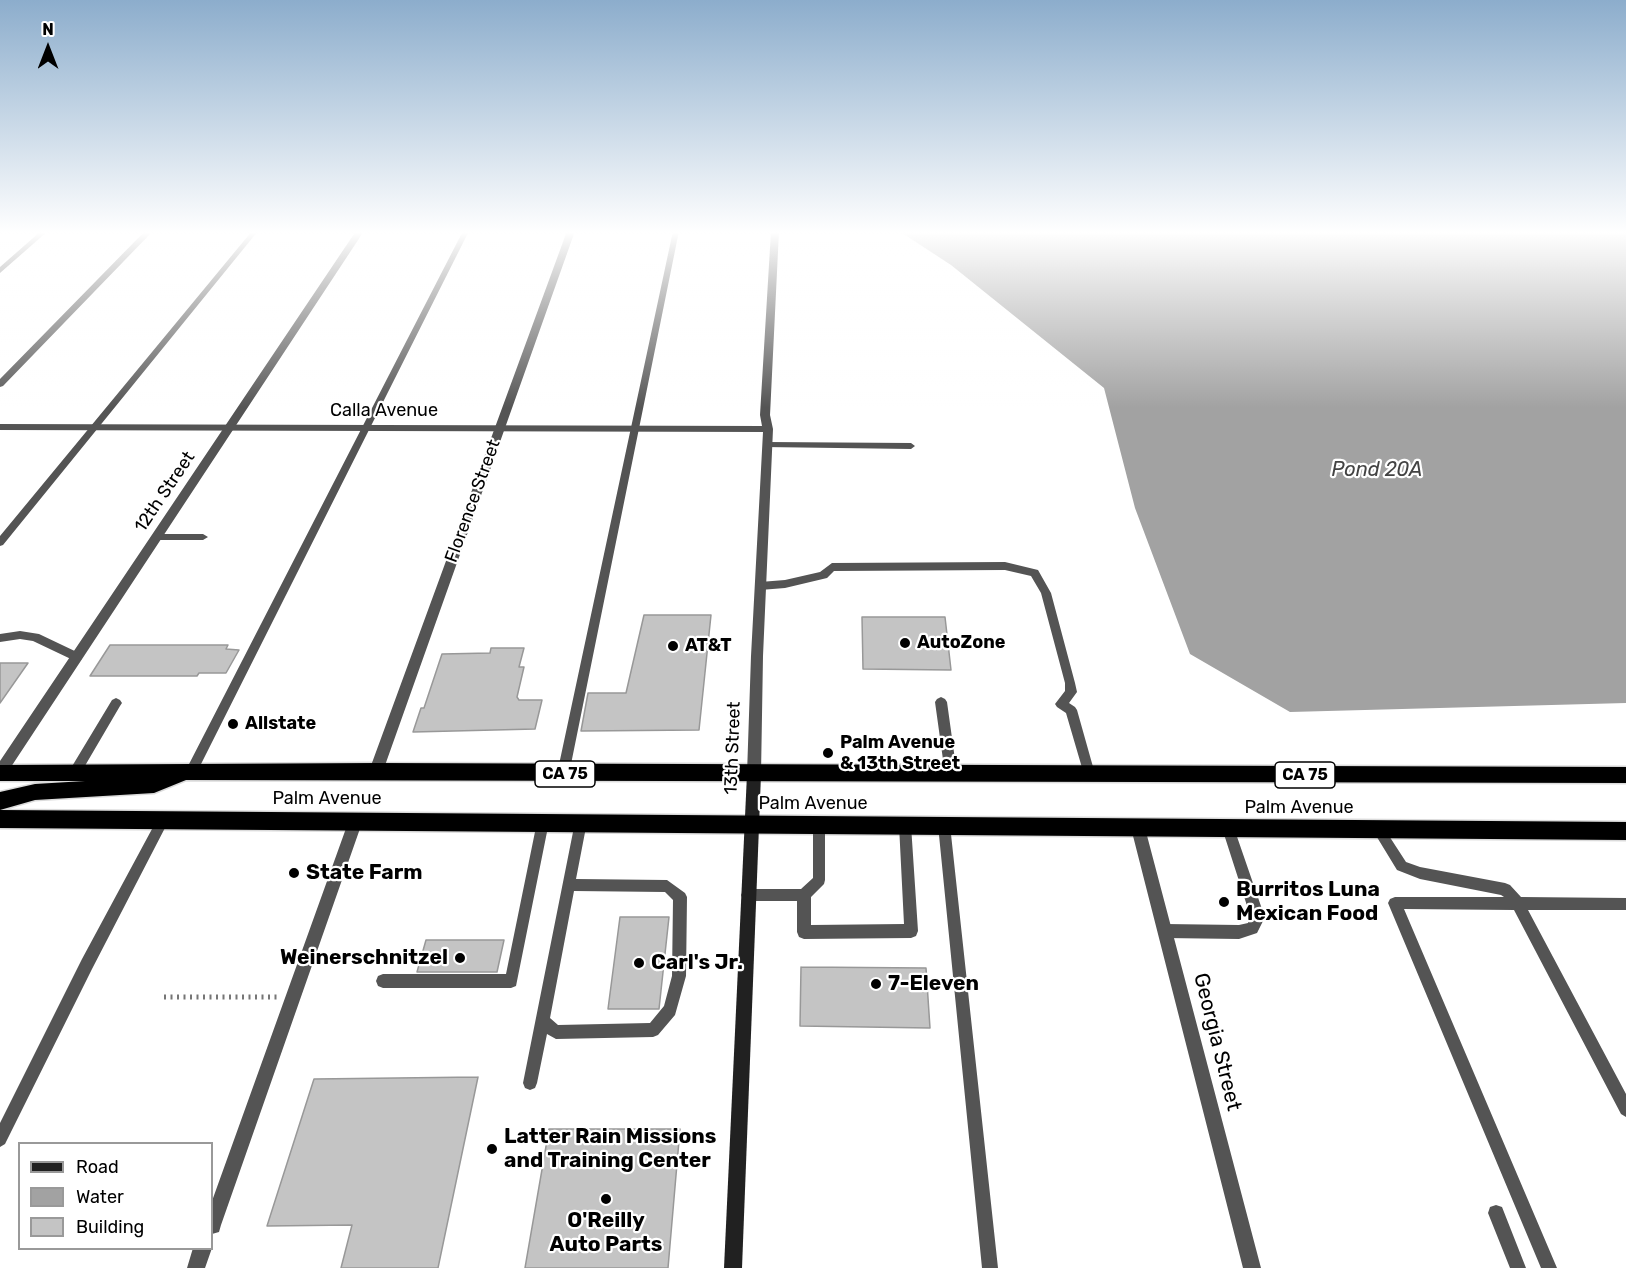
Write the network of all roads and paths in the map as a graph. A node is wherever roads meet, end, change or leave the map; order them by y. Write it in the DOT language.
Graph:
graph roads {
  1 [pos="91,290"];
  2 [pos="207,290"];
  3 [pos="321,290"];
  4 [pos="436,290"];
  5 [pos="550,290"];
  6 [pos="664,290"];
  7 [pos="772,290"];
  8 [pos="0,384"];
  9 [pos="0,427"];
  10 [pos="95,427"];
  11 [pos="230,428"];
  12 [pos="366,428"];
  13 [pos="500,428"];
  14 [pos="636,429"];
  15 [pos="768,429"];
  16 [pos="767,445"];
  17 [pos="911,446"];
  18 [pos="157,537"];
  19 [pos="203,537"];
  20 [pos="0,543"];
  21 [pos="760,586"];
  22 [pos="0,638"];
  23 [pos="76,657"];
  24 [pos="941,702"];
  25 [pos="116,703"];
  26 [pos="376,771"];
  27 [pos="0,772"];
  28 [pos="75,772"];
  29 [pos="191,772"];
  30 [pos="563,774"];
  31 [pos="754,774"];
  32 [pos="951,774"];
  33 [pos="1089,774"];
  34 [pos="1626,775"];
  35 [pos="0,801"];
  36 [pos="0,819"];
  37 [pos="163,820"];
  38 [pos="356,820"];
  39 [pos="543,822"];
  40 [pos="580,822"];
  41 [pos="751,825"];
  42 [pos="819,825"];
  43 [pos="905,825"];
  44 [pos="945,825"];
  45 [pos="1138,828"];
  46 [pos="1228,828"];
  47 [pos="1378,830"];
  48 [pos="1626,831"];
  49 [pos="568,885"];
  50 [pos="748,895"];
  51 [pos="804,895"];
  52 [pos="1518,904"];
  53 [pos="1626,904"];
  54 [pos="1165,931"];
  55 [pos="383,981"];
  56 [pos="165,997"];
  57 [pos="293,997"];
  58 [pos="542,1021"];
  59 [pos="530,1083"];
  60 [pos="1626,1109"];
  61 [pos="0,1139"];
  62 [pos="1496,1213"];
  63 [pos="213,1222"];
  64 [pos="202,1250"];
  65 [pos="196,1268"];
  66 [pos="733,1268"];
  67 [pos="990,1268"];
  68 [pos="1252,1268"];
  69 [pos="1518,1268"];
  70 [pos="1549,1268"];
  1 -- 8 [label="street"];
  2 -- 10 [label="lane"];
  3 -- 11 [label="street, 12th Street"];
  4 -- 12 [label="lane"];
  5 -- 13 [label="street, Florence Street"];
  6 -- 14 [label="lane"];
  7 -- 15 [label="street, 13th Street"];
  9 -- 10 [label="street, Calla Avenue"];
  10 -- 11 [label="street, Calla Avenue"];
  10 -- 20 [label="lane"];
  11 -- 12 [label="street, Calla Avenue"];
  11 -- 18 [label="street, 12th Street"];
  12 -- 13 [label="street, Calla Avenue"];
  12 -- 29 [label="lane"];
  13 -- 14 [label="street, Calla Avenue"];
  13 -- 26 [label="street, Florence Street"];
  14 -- 15 [label="street, Calla Avenue"];
  14 -- 30 [label="lane"];
  15 -- 16 [label="street, 13th Street"];
  16 -- 17 [label="lane"];
  16 -- 21 [label="street, 13th Street"];
  18 -- 19 [label="lane"];
  18 -- 23 [label="street, 12th Street"];
  21 -- 31 [label="street, 13th Street"];
  21 -- 33 [label="lane"];
  22 -- 23 [label="lane"];
  23 -- 27 [label="street, 12th Street"];
  24 -- 32 [label="lane"];
  25 -- 28 [label="lane"];
  26 -- 29 [label="highway, Palm Avenue / CA 75"];
  26 -- 30 [label="highway, Palm Avenue / CA 75"];
  27 -- 28 [label="highway, Palm Avenue / CA 75"];
  28 -- 29 [label="highway, Palm Avenue / CA 75"];
  29 -- 35 [label="highway"];
  30 -- 31 [label="highway, Palm Avenue / CA 75"];
  31 -- 32 [label="highway, Palm Avenue / CA 75"];
  31 -- 41 [label="main road, 13th Street"];
  32 -- 33 [label="highway, Palm Avenue / CA 75"];
  33 -- 34 [label="highway, Palm Avenue / CA 75"];
  36 -- 37 [label="highway, Palm Avenue"];
  37 -- 38 [label="highway, Palm Avenue"];
  37 -- 61 [label="lane"];
  38 -- 39 [label="highway, Palm Avenue"];
  38 -- 57 [label="street"];
  39 -- 40 [label="highway, Palm Avenue"];
  39 -- 55 [label="lane"];
  40 -- 41 [label="highway, Palm Avenue"];
  40 -- 49 [label="lane"];
  41 -- 42 [label="highway, Palm Avenue"];
  41 -- 50 [label="main road, 13th Street"];
  42 -- 43 [label="highway, Palm Avenue"];
  42 -- 51 [label="lane"];
  43 -- 44 [label="highway, Palm Avenue"];
  43 -- 51 [label="lane"];
  44 -- 45 [label="highway, Palm Avenue"];
  44 -- 67 [label="lane"];
  45 -- 46 [label="highway, Palm Avenue"];
  45 -- 54 [label="street, Georgia Street"];
  46 -- 47 [label="highway, Palm Avenue"];
  46 -- 54 [label="lane"];
  47 -- 48 [label="highway, Palm Avenue"];
  47 -- 52 [label="lane"];
  49 -- 58 [label="lane"];
  49 -- 58 [label="lane"];
  50 -- 51 [label="lane"];
  50 -- 66 [label="main road, 13th Street"];
  52 -- 53 [label="lane"];
  52 -- 60 [label="lane"];
  52 -- 70 [label="lane"];
  54 -- 68 [label="street, Georgia Street"];
  56 -- 57 [label="path"];
  57 -- 63 [label="street"];
  58 -- 59 [label="lane"];
  62 -- 69 [label="lane"];
  64 -- 65 [label="street"];
}
